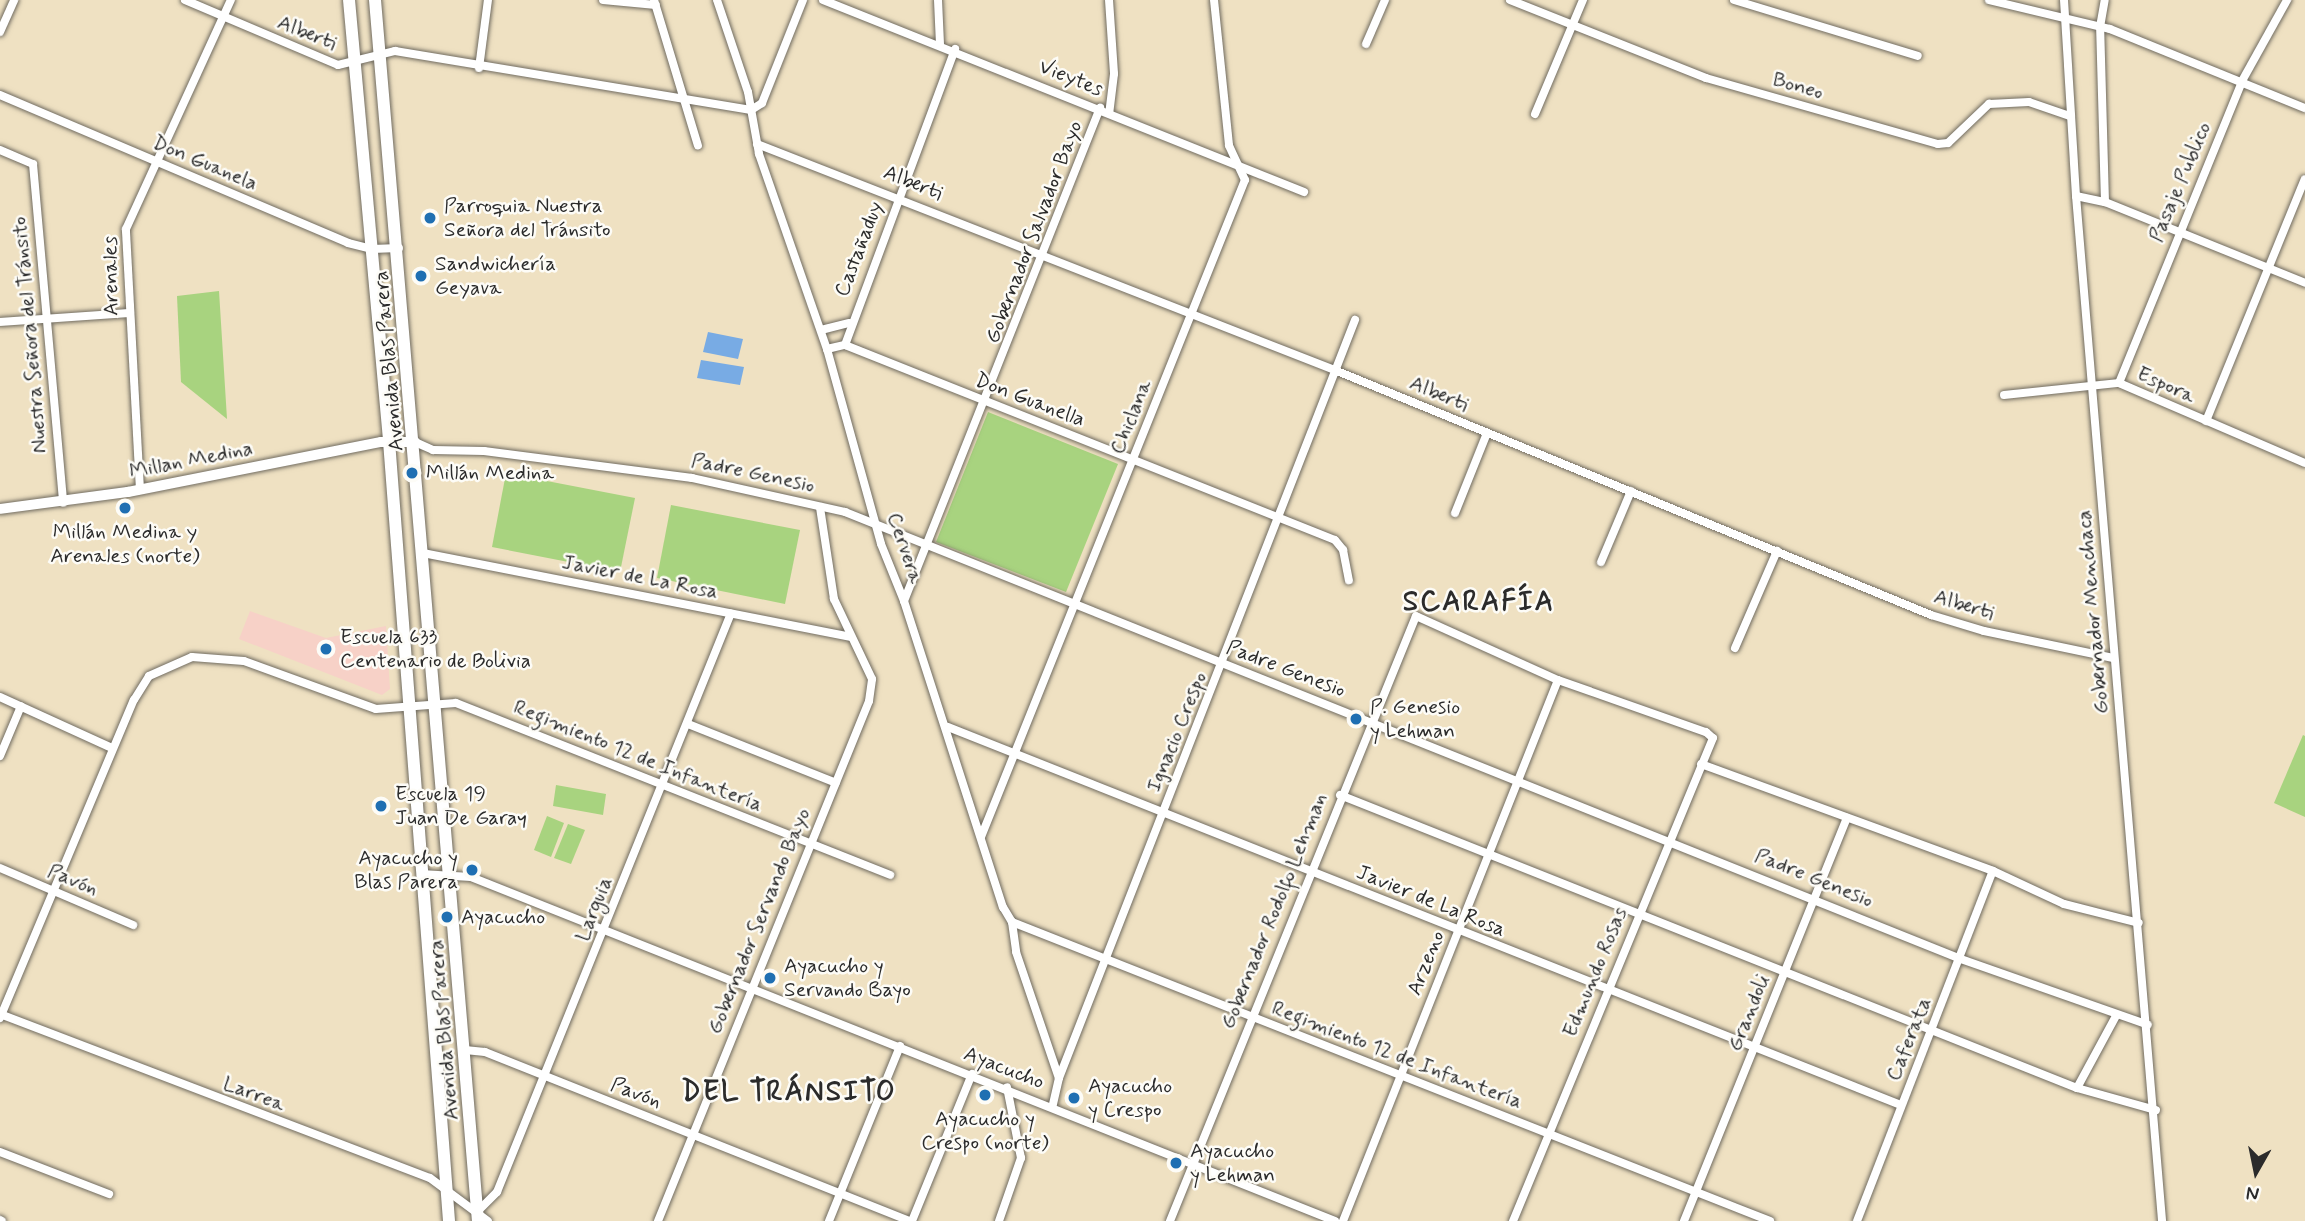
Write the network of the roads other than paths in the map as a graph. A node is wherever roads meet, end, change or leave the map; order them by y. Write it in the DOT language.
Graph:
graph roads {
  1 [pos="14,0"];
  2 [pos="185,0"];
  3 [pos="231,0"];
  4 [pos="349,0"];
  5 [pos="375,0"];
  6 [pos="488,0"];
  7 [pos="603,0"];
  8 [pos="717,0"];
  9 [pos="803,0"];
  10 [pos="823,0"];
  11 [pos="939,0"];
  12 [pos="1109,0"];
  13 [pos="1385,0"];
  14 [pos="1510,0"];
  15 [pos="1583,0"];
  16 [pos="1734,0"];
  17 [pos="1989,0"];
  18 [pos="2064,0"];
  19 [pos="2105,0"];
  20 [pos="2287,0"];
  21 [pos="1214,1"];
  22 [pos="655,2"];
  23 [pos="223,17"];
  24 [pos="2064,20"];
  25 [pos="1572,26"];
  26 [pos="2100,27"];
  27 [pos="0,32"];
  28 [pos="940,44"];
  29 [pos="1366,44"];
  30 [pos="954,50"];
  31 [pos="380,54"];
  32 [pos="1918,56"];
  33 [pos="355,64"];
  34 [pos="479,68"];
  35 [pos="2242,81"];
  36 [pos="0,95"];
  37 [pos="683,98"];
  38 [pos="1100,108"];
  39 [pos="2305,108"];
  40 [pos="751,110"];
  41 [pos="1109,112"];
  42 [pos="1535,114"];
  43 [pos="2070,116"];
  44 [pos="757,144"];
  45 [pos="698,146"];
  46 [pos="0,150"];
  47 [pos="157,161"];
  48 [pos="1239,165"];
  49 [pos="2305,179"];
  50 [pos="1304,192"];
  51 [pos="899,196"];
  52 [pos="2076,196"];
  53 [pos="2105,202"];
  54 [pos="2178,230"];
  55 [pos="399,248"];
  56 [pos="372,249"];
  57 [pos="1044,255"];
  58 [pos="2272,270"];
  59 [pos="2305,283"];
  60 [pos="129,313"];
  61 [pos="1191,313"];
  62 [pos="45,319"];
  63 [pos="1355,320"];
  64 [pos="0,322"];
  65 [pos="849,323"];
  66 [pos="821,330"];
  67 [pos="845,345"];
  68 [pos="827,349"];
  69 [pos="1337,371"];
  70 [pos="2119,383"];
  71 [pos="2091,388"];
  72 [pos="2004,395"];
  73 [pos="986,403"];
  74 [pos="2206,421"];
  75 [pos="1487,433"];
  76 [pos="389,441"];
  77 [pos="415,442"];
  78 [pos="1132,460"];
  79 [pos="2305,463"];
  80 [pos="140,490"];
  81 [pos="1631,491"];
  82 [pos="63,503"];
  83 [pos="820,507"];
  84 [pos="0,509"];
  85 [pos="1455,513"];
  86 [pos="1282,516"];
  87 [pos="877,527"];
  88 [pos="928,547"];
  89 [pos="1777,551"];
  90 [pos="423,553"];
  91 [pos="1601,562"];
  92 [pos="1349,580"];
  93 [pos="904,601"];
  94 [pos="1074,606"];
  95 [pos="731,613"];
  96 [pos="850,637"];
  97 [pos="1735,648"];
  98 [pos="2113,658"];
  99 [pos="1223,665"];
  100 [pos="1558,680"];
  101 [pos="0,697"];
  102 [pos="436,702"];
  103 [pos="21,706"];
  104 [pos="409,707"];
  105 [pos="1371,723"];
  106 [pos="688,724"];
  107 [pos="947,727"];
  108 [pos="112,748"];
  109 [pos="1018,754"];
  110 [pos="0,756"];
  111 [pos="1701,764"];
  112 [pos="1517,780"];
  113 [pos="836,783"];
  114 [pos="664,784"];
  115 [pos="1340,795"];
  116 [pos="1164,812"];
  117 [pos="1847,818"];
  118 [pos="981,837"];
  119 [pos="1668,841"];
  120 [pos="809,842"];
  121 [pos="1487,855"];
  122 [pos="0,868"];
  123 [pos="1310,871"];
  124 [pos="1993,871"];
  125 [pos="421,874"];
  126 [pos="450,874"];
  127 [pos="890,875"];
  128 [pos="51,890"];
  129 [pos="1812,898"];
  130 [pos="1637,915"];
  131 [pos="1012,922"];
  132 [pos="2139,923"];
  133 [pos="133,925"];
  134 [pos="606,929"];
  135 [pos="1458,931"];
  136 [pos="1961,959"];
  137 [pos="1107,960"];
  138 [pos="1784,973"];
  139 [pos="750,987"];
  140 [pos="1606,990"];
  141 [pos="0,1015"];
  142 [pos="2116,1016"];
  143 [pos="1250,1017"];
  144 [pos="2148,1025"];
  145 [pos="1932,1031"];
  146 [pos="900,1046"];
  147 [pos="1755,1047"];
  148 [pos="465,1050"];
  149 [pos="972,1074"];
  150 [pos="1400,1075"];
  151 [pos="544,1076"];
  152 [pos="1059,1078"];
  153 [pos="1007,1087"];
  154 [pos="2077,1088"];
  155 [pos="1053,1105"];
  156 [pos="1901,1105"];
  157 [pos="2156,1110"];
  158 [pos="1548,1133"];
  159 [pos="692,1134"];
  160 [pos="0,1152"];
  161 [pos="1193,1164"];
  162 [pos="447,1186"];
  163 [pos="1696,1192"];
  164 [pos="109,1194"];
  165 [pos="840,1194"];
  166 [pos="478,1216"];
  167 [pos="449,1221"];
  168 [pos="488,1221"];
  169 [pos="658,1221"];
  170 [pos="829,1221"];
  171 [pos="911,1221"];
  172 [pos="999,1221"];
  173 [pos="1170,1221"];
  174 [pos="1335,1221"];
  175 [pos="1343,1221"];
  176 [pos="1513,1221"];
  177 [pos="1684,1221"];
  178 [pos="1770,1221"];
  179 [pos="1857,1221"];
  180 [pos="2162,1221"];
  1 -- 27 [label="street"];
  2 -- 23 [label="street, Alberti"];
  3 -- 23 [label="street, Arenales"];
  4 -- 33 [label="main road, Avenida Blas Parera"];
  5 -- 31 [label="main road, Avenida Blas Parera"];
  6 -- 34 [label="street"];
  7 -- 22 [label="street"];
  8 -- 40 [label="street, Cervera"];
  9 -- 40 [label="street"];
  10 -- 28 [label="street, Vieytes"];
  11 -- 28 [label="street"];
  12 -- 41 [label="street, Gobernador Salvador Bayo"];
  13 -- 29 [label="street"];
  14 -- 25 [label="street, Boneo"];
  15 -- 25 [label="street"];
  16 -- 32 [label="street"];
  17 -- 24 [label="street"];
  18 -- 24 [label="street, Gobernador Menchaca"];
  19 -- 26 [label="street"];
  20 -- 35 [label="street, Pasaje Publico"];
  21 -- 48 [label="street, Chiclana"];
  22 -- 37 [label="street"];
  23 -- 33 [label="street, Alberti"];
  23 -- 47 [label="street, Arenales"];
  24 -- 26 [label="street"];
  24 -- 43 [label="street, Gobernador Menchaca"];
  25 -- 42 [label="street"];
  25 -- 43 [label="street, Boneo"];
  26 -- 35 [label="street"];
  26 -- 53 [label="street"];
  28 -- 30 [label="street, Vieytes"];
  30 -- 38 [label="street, Vieytes"];
  30 -- 51 [label="street, Castañaduy"];
  31 -- 33 [label="street, Alberti"];
  31 -- 34 [label="street, Alberti"];
  31 -- 55 [label="main road, Avenida Blas Parera"];
  33 -- 56 [label="main road, Avenida Blas Parera"];
  34 -- 37 [label="street, Alberti"];
  35 -- 39 [label="street"];
  35 -- 54 [label="street, Pasaje Publico"];
  36 -- 47 [label="street, Don Guanela"];
  37 -- 40 [label="street, Alberti"];
  37 -- 45 [label="street"];
  38 -- 41 [label="street, Vieytes"];
  38 -- 57 [label="street, Gobernador Salvador Bayo"];
  40 -- 44 [label="street, Cervera"];
  41 -- 48 [label="street, Vieytes"];
  43 -- 52 [label="street, Gobernador Menchaca"];
  44 -- 51 [label="street, Alberti"];
  44 -- 66 [label="street, Cervera"];
  46 -- 62 [label="street, Nuestra Señora del Tránsito"];
  47 -- 56 [label="street, Don Guanela"];
  47 -- 60 [label="street, Arenales"];
  48 -- 50 [label="street, Vieytes"];
  48 -- 61 [label="street, Chiclana"];
  49 -- 58 [label="street"];
  51 -- 57 [label="street, Alberti"];
  51 -- 65 [label="street, Castañaduy"];
  52 -- 53 [label="street"];
  52 -- 71 [label="street, Gobernador Menchaca"];
  53 -- 54 [label="street"];
  54 -- 58 [label="street"];
  54 -- 70 [label="street, Pasaje Publico"];
  55 -- 56 [label="street, Don Guanela"];
  55 -- 77 [label="main road, Avenida Blas Parera"];
  56 -- 76 [label="main road, Avenida Blas Parera"];
  57 -- 61 [label="street, Alberti"];
  57 -- 73 [label="street, Gobernador Salvador Bayo"];
  58 -- 59 [label="street"];
  58 -- 74 [label="street"];
  60 -- 62 [label="street"];
  60 -- 80 [label="street, Arenales"];
  61 -- 69 [label="street, Alberti"];
  61 -- 78 [label="street, Chiclana"];
  62 -- 64 [label="street"];
  62 -- 82 [label="street, Nuestra Señora del Tránsito"];
  63 -- 69 [label="street, Ignacio Crespo"];
  65 -- 66 [label="street"];
  65 -- 67 [label="street, Castañaduy"];
  66 -- 68 [label="street, Cervera"];
  67 -- 68 [label="street"];
  67 -- 73 [label="street, Don Guanella"];
  68 -- 87 [label="street, Cervera"];
  69 -- 75 [label="street, Alberti"];
  69 -- 86 [label="street, Ignacio Crespo"];
  70 -- 71 [label="street, Espora"];
  70 -- 74 [label="street, Espora"];
  71 -- 72 [label="street, Espora"];
  71 -- 98 [label="street, Gobernador Menchaca"];
  73 -- 78 [label="street, Don Guanella"];
  73 -- 88 [label="street, Gobernador Salvador Bayo"];
  74 -- 79 [label="street, Espora"];
  75 -- 81 [label="street, Alberti"];
  75 -- 85 [label="street"];
  76 -- 77 [label="street, Padre Genesio"];
  76 -- 80 [label="street, Millan Medina"];
  76 -- 104 [label="main road, Avenida Blas Parera"];
  77 -- 83 [label="street, Padre Genesio"];
  77 -- 90 [label="main road, Avenida Blas Parera"];
  78 -- 86 [label="street, Don Guanella"];
  78 -- 94 [label="street, Chiclana"];
  80 -- 82 [label="street, Millan Medina"];
  81 -- 89 [label="street, Alberti"];
  81 -- 91 [label="street"];
  82 -- 84 [label="street, Millan Medina"];
  83 -- 87 [label="street, Padre Genesio"];
  83 -- 96 [label="street, Gobernador Servando Bayo"];
  86 -- 92 [label="street, Don Guanella"];
  86 -- 99 [label="street, Ignacio Crespo"];
  87 -- 88 [label="street, Padre Genesio"];
  87 -- 93 [label="street, Cervera"];
  88 -- 93 [label="street, Gobernador Salvador Bayo"];
  88 -- 94 [label="street, Padre Genesio"];
  89 -- 97 [label="street"];
  89 -- 98 [label="street, Alberti"];
  90 -- 95 [label="street, Javier de La Rosa"];
  90 -- 102 [label="main road, Avenida Blas Parera"];
  93 -- 107 [label="street, Cervera"];
  94 -- 99 [label="street, Padre Genesio"];
  94 -- 109 [label="street, Chiclana"];
  95 -- 96 [label="street, Javier de La Rosa"];
  95 -- 106 [label="street, Larguia"];
  96 -- 113 [label="street, Gobernador Servando Bayo"];
  98 -- 132 [label="street, Gobernador Menchaca"];
  99 -- 105 [label="street, Padre Genesio"];
  99 -- 116 [label="street, Ignacio Crespo"];
  100 -- 105 [label="street, Gobernador Rodolfo Lehman"];
  100 -- 111 [label="street, Edmundo Rosas"];
  100 -- 112 [label="street, Arzeno"];
  101 -- 103 [label="street"];
  102 -- 104 [label="street, Regimiento 12 de Infantería"];
  102 -- 114 [label="street, Regimiento 12 de Infantería"];
  102 -- 126 [label="main road, Avenida Blas Parera"];
  103 -- 108 [label="street"];
  103 -- 110 [label="street"];
  104 -- 108 [label="street, Regimiento 12 de Infantería"];
  104 -- 125 [label="main road, Avenida Blas Parera"];
  105 -- 112 [label="street, Padre Genesio"];
  105 -- 115 [label="street, Gobernador Rodolfo Lehman"];
  106 -- 113 [label="street"];
  106 -- 114 [label="street, Larguia"];
  107 -- 109 [label="street, Javier de La Rosa"];
  107 -- 118 [label="street, Cervera"];
  108 -- 128 [label="street, Regimiento 12 de Infantería"];
  109 -- 116 [label="street, Javier de La Rosa"];
  109 -- 118 [label="street, Chiclana"];
  111 -- 117 [label="street"];
  111 -- 119 [label="street, Edmundo Rosas"];
  112 -- 119 [label="street, Padre Genesio"];
  112 -- 121 [label="street, Arzeno"];
  113 -- 120 [label="street, Gobernador Servando Bayo"];
  114 -- 120 [label="street, Regimiento 12 de Infantería"];
  114 -- 134 [label="street, Larguia"];
  115 -- 121 [label="street"];
  115 -- 123 [label="street, Gobernador Rodolfo Lehman"];
  116 -- 123 [label="street, Javier de La Rosa"];
  116 -- 137 [label="street, Ignacio Crespo"];
  117 -- 124 [label="street"];
  117 -- 129 [label="street, Grandoli"];
  118 -- 131 [label="street, Cervera"];
  119 -- 129 [label="street, Padre Genesio"];
  119 -- 130 [label="street, Edmundo Rosas"];
  120 -- 127 [label="street, Regimiento 12 de Infantería"];
  120 -- 139 [label="street, Gobernador Servando Bayo"];
  121 -- 130 [label="street"];
  121 -- 135 [label="street, Arzeno"];
  122 -- 128 [label="street, Pavón"];
  123 -- 135 [label="street, Javier de La Rosa"];
  123 -- 143 [label="street, Gobernador Rodolfo Lehman"];
  124 -- 132 [label="street"];
  124 -- 136 [label="street, Caferata"];
  125 -- 126 [label="street, Ayacucho"];
  125 -- 162 [label="main road, Avenida Blas Parera"];
  126 -- 134 [label="street, Ayacucho"];
  126 -- 148 [label="main road, Avenida Blas Parera"];
  128 -- 133 [label="street, Pavón"];
  128 -- 141 [label="street, Regimiento 12 de Infantería"];
  129 -- 136 [label="street, Padre Genesio"];
  129 -- 138 [label="street, Grandoli"];
  130 -- 138 [label="street"];
  130 -- 140 [label="street, Edmundo Rosas"];
  131 -- 137 [label="street, Regimiento 12 de Infantería"];
  131 -- 152 [label="street, Cervera"];
  132 -- 144 [label="street, Gobernador Menchaca"];
  134 -- 139 [label="street, Ayacucho"];
  134 -- 151 [label="street, Larguia"];
  135 -- 140 [label="street, Javier de La Rosa"];
  135 -- 150 [label="street, Arzeno"];
  136 -- 142 [label="street, Padre Genesio"];
  136 -- 145 [label="street, Caferata"];
  137 -- 143 [label="street, Regimiento 12 de Infantería"];
  137 -- 152 [label="street, Ignacio Crespo"];
  138 -- 145 [label="street"];
  138 -- 147 [label="street, Grandoli"];
  139 -- 146 [label="street, Ayacucho"];
  139 -- 159 [label="street, Gobernador Servando Bayo"];
  140 -- 147 [label="street, Javier de La Rosa"];
  140 -- 158 [label="street, Edmundo Rosas"];
  141 -- 162 [label="street, Larrea"];
  142 -- 144 [label="street, Padre Genesio"];
  142 -- 154 [label="street"];
  143 -- 150 [label="street, Regimiento 12 de Infantería"];
  143 -- 161 [label="street, Gobernador Rodolfo Lehman"];
  144 -- 157 [label="street, Gobernador Menchaca"];
  145 -- 154 [label="street"];
  145 -- 156 [label="street, Caferata"];
  146 -- 149 [label="street, Ayacucho"];
  146 -- 165 [label="street"];
  147 -- 156 [label="street, Javier de La Rosa"];
  147 -- 163 [label="street, Grandoli"];
  148 -- 151 [label="street, Pavón"];
  148 -- 166 [label="main road, Avenida Blas Parera"];
  149 -- 153 [label="street, Ayacucho"];
  149 -- 171 [label="street"];
  150 -- 158 [label="street, Regimiento 12 de Infantería"];
  150 -- 175 [label="street, Arzeno"];
  151 -- 159 [label="street, Pavón"];
  151 -- 166 [label="street, Larguia"];
  152 -- 155 [label="street"];
  153 -- 155 [label="street, Ayacucho"];
  153 -- 172 [label="street"];
  154 -- 157 [label="street"];
  155 -- 161 [label="street, Ayacucho"];
  156 -- 179 [label="street, Caferata"];
  157 -- 180 [label="street, Gobernador Menchaca"];
  158 -- 163 [label="street, Regimiento 12 de Infantería"];
  158 -- 176 [label="street, Edmundo Rosas"];
  159 -- 165 [label="street, Pavón"];
  159 -- 169 [label="street, Gobernador Servando Bayo"];
  160 -- 164 [label="street"];
  161 -- 173 [label="street, Gobernador Rodolfo Lehman"];
  161 -- 174 [label="street, Ayacucho"];
  162 -- 166 [label="street, Larrea"];
  162 -- 167 [label="main road, Avenida Blas Parera"];
  163 -- 177 [label="street, Grandoli"];
  163 -- 178 [label="street, Regimiento 12 de Infantería"];
  165 -- 170 [label="street"];
  165 -- 171 [label="street, Pavón"];
  166 -- 168 [label="street, Larrea"];
}
